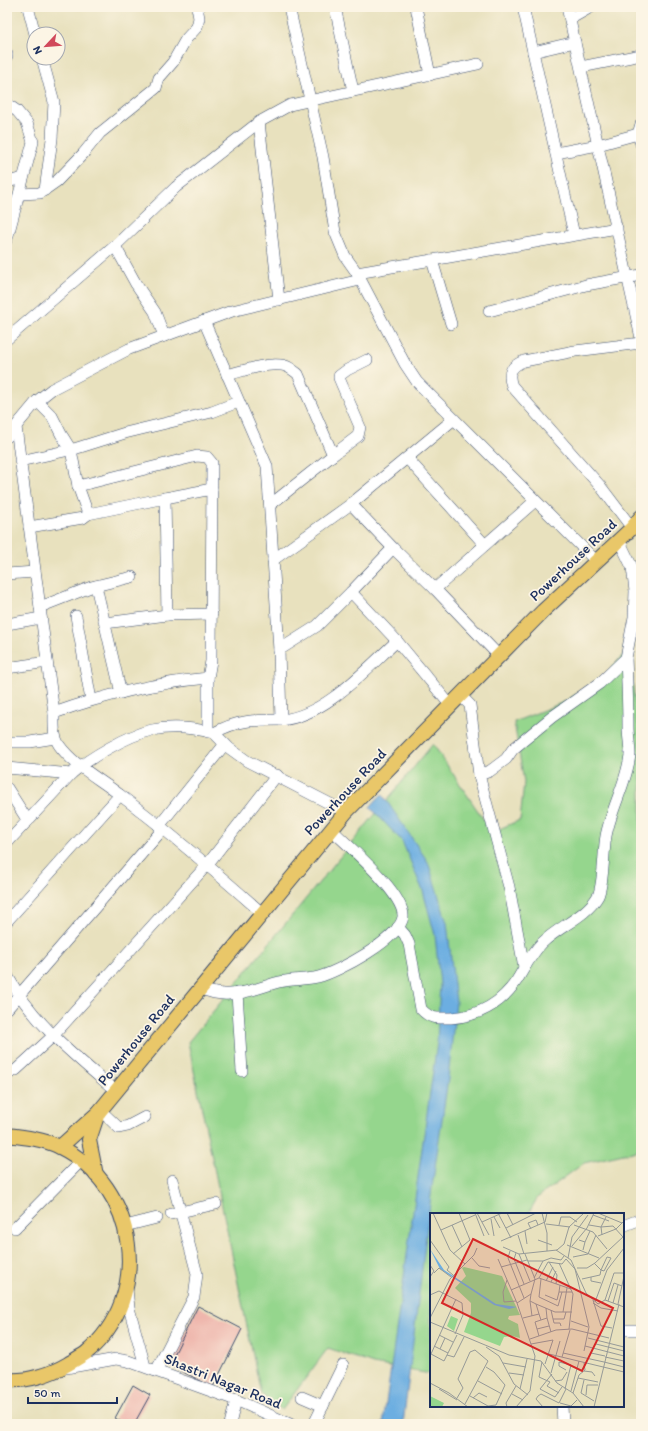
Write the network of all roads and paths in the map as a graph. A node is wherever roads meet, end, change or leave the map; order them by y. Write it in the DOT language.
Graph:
graph roads {
  1 [pos="28,7"];
  2 [pos="197,7"];
  3 [pos="289,7"];
  4 [pos="335,7"];
  5 [pos="416,7"];
  6 [pos="523,7"];
  7 [pos="567,7"];
  8 [pos="592,7"];
  9 [pos="570,19"];
  10 [pos="33,26"];
  11 [pos="575,42"];
  12 [pos="533,52"];
  13 [pos="641,55"];
  14 [pos="478,64"];
  15 [pos="44,66"];
  16 [pos="581,67"];
  17 [pos="430,76"];
  18 [pos="353,91"];
  19 [pos="310,100"];
  20 [pos="7,104"];
  21 [pos="259,122"];
  22 [pos="640,134"];
  23 [pos="598,145"];
  24 [pos="556,153"];
  25 [pos="23,178"];
  26 [pos="7,182"];
  27 [pos="34,192"];
  28 [pos="616,228"];
  29 [pos="574,235"];
  30 [pos="7,239"];
  31 [pos="114,246"];
  32 [pos="432,260"];
  33 [pos="641,275"];
  34 [pos="358,276"];
  35 [pos="628,277"];
  36 [pos="279,300"];
  37 [pos="489,311"];
  38 [pos="204,321"];
  39 [pos="451,324"];
  40 [pos="164,336"];
  41 [pos="641,338"];
  42 [pos="7,339"];
  43 [pos="641,343"];
  44 [pos="367,360"];
  45 [pos="227,375"];
  46 [pos="37,401"];
  47 [pos="238,402"];
  48 [pos="454,419"];
  49 [pos="16,427"];
  50 [pos="7,437"];
  51 [pos="71,450"];
  52 [pos="333,455"];
  53 [pos="407,458"];
  54 [pos="20,461"];
  55 [pos="78,486"];
  56 [pos="212,489"];
  57 [pos="165,498"];
  58 [pos="535,501"];
  59 [pos="351,504"];
  60 [pos="270,505"];
  61 [pos="88,514"];
  62 [pos="641,517"];
  63 [pos="29,527"];
  64 [pos="632,528"];
  65 [pos="619,540"];
  66 [pos="485,546"];
  67 [pos="394,548"];
  68 [pos="273,560"];
  69 [pos="596,561"];
  70 [pos="35,572"];
  71 [pos="7,574"];
  72 [pos="132,577"];
  73 [pos="96,586"];
  74 [pos="436,589"];
  75 [pos="351,592"];
  76 [pos="40,607"];
  77 [pos="212,614"];
  78 [pos="168,615"];
  79 [pos="76,616"];
  80 [pos="41,618"];
  81 [pos="105,623"];
  82 [pos="7,624"];
  83 [pos="397,641"];
  84 [pos="279,650"];
  85 [pos="500,657"];
  86 [pos="626,658"];
  87 [pos="47,662"];
  88 [pos="7,668"];
  89 [pos="208,678"];
  90 [pos="122,693"];
  91 [pos="461,696"];
  92 [pos="91,700"];
  93 [pos="451,706"];
  94 [pos="54,713"];
  95 [pos="281,720"];
  96 [pos="211,733"];
  97 [pos="7,742"];
  98 [pos="58,742"];
  99 [pos="225,744"];
  100 [pos="78,763"];
  101 [pos="7,768"];
  102 [pos="71,774"];
  103 [pos="276,775"];
  104 [pos="479,775"];
  105 [pos="7,788"];
  106 [pos="120,795"];
  107 [pos="349,810"];
  108 [pos="28,821"];
  109 [pos="161,828"];
  110 [pos="331,829"];
  111 [pos="7,843"];
  112 [pos="207,865"];
  113 [pos="262,913"];
  114 [pos="7,921"];
  115 [pos="398,927"];
  116 [pos="524,968"];
  117 [pos="7,975"];
  118 [pos="200,989"];
  119 [pos="237,993"];
  120 [pos="18,996"];
  121 [pos="7,1008"];
  122 [pos="52,1037"];
  123 [pos="242,1071"];
  124 [pos="7,1074"];
  125 [pos="116,1091"];
  126 [pos="99,1111"];
  127 [pos="145,1117"];
  128 [pos="7,1134"];
  129 [pos="60,1147"];
  130 [pos="81,1162"];
  131 [pos="96,1175"];
  132 [pos="172,1180"];
  133 [pos="216,1204"];
  134 [pos="176,1213"];
  135 [pos="157,1218"];
  136 [pos="641,1219"];
  137 [pos="125,1226"];
  138 [pos="624,1226"];
  139 [pos="15,1228"];
  140 [pos="126,1285"];
  141 [pos="624,1330"];
  142 [pos="641,1330"];
  143 [pos="343,1365"];
  144 [pos="145,1366"];
  145 [pos="60,1369"];
  146 [pos="156,1371"];
  147 [pos="7,1380"];
  148 [pos="302,1397"];
  149 [pos="236,1400"];
  150 [pos="323,1406"];
  151 [pos="562,1407"];
  152 [pos="230,1424"];
  153 [pos="290,1424"];
  154 [pos="314,1424"];
  155 [pos="562,1424"];
  1 -- 10 [label="street"];
  2 -- 27 [label="street"];
  3 -- 19 [label="street"];
  4 -- 18 [label="street"];
  5 -- 17 [label="street"];
  6 -- 12 [label="street"];
  7 -- 9 [label="street"];
  8 -- 9 [label="street"];
  9 -- 11 [label="street"];
  11 -- 12 [label="street"];
  11 -- 16 [label="street"];
  12 -- 24 [label="street"];
  13 -- 16 [label="street"];
  14 -- 17 [label="street"];
  15 -- 27 [label="street"];
  16 -- 23 [label="street"];
  17 -- 18 [label="street"];
  18 -- 19 [label="street"];
  19 -- 21 [label="street"];
  19 -- 34 [label="street"];
  20 -- 25 [label="street"];
  21 -- 31 [label="street"];
  21 -- 36 [label="street"];
  22 -- 23 [label="street"];
  23 -- 24 [label="street"];
  23 -- 28 [label="street"];
  24 -- 29 [label="street"];
  25 -- 26 [label="street"];
  25 -- 27 [label="street"];
  27 -- 30 [label="street"];
  28 -- 29 [label="street"];
  28 -- 35 [label="street"];
  29 -- 32 [label="street"];
  31 -- 40 [label="street"];
  31 -- 42 [label="street"];
  32 -- 34 [label="street"];
  32 -- 39 [label="street"];
  33 -- 35 [label="street"];
  34 -- 36 [label="street"];
  34 -- 48 [label="street"];
  35 -- 37 [label="street"];
  35 -- 41 [label="street"];
  36 -- 38 [label="street"];
  38 -- 40 [label="street"];
  38 -- 45 [label="street"];
  40 -- 46 [label="street"];
  43 -- 64 [label="street"];
  44 -- 52 [label="street"];
  45 -- 47 [label="street"];
  45 -- 52 [label="street"];
  46 -- 49 [label="street"];
  46 -- 51 [label="street"];
  47 -- 51 [label="street"];
  47 -- 60 [label="street"];
  48 -- 53 [label="street"];
  48 -- 58 [label="street"];
  49 -- 50 [label="street"];
  49 -- 54 [label="street"];
  51 -- 54 [label="street"];
  51 -- 55 [label="street"];
  52 -- 60 [label="street"];
  53 -- 59 [label="street"];
  53 -- 66 [label="street"];
  54 -- 63 [label="street"];
  55 -- 56 [label="street"];
  55 -- 61 [label="street"];
  56 -- 57 [label="street"];
  56 -- 77 [label="street"];
  57 -- 61 [label="street"];
  57 -- 78 [label="street"];
  58 -- 66 [label="street"];
  58 -- 69 [label="street"];
  59 -- 67 [label="street"];
  59 -- 68 [label="street"];
  60 -- 68 [label="street"];
  61 -- 63 [label="street"];
  62 -- 64 [label="main road, Powerhouse Road"];
  63 -- 70 [label="street"];
  64 -- 65 [label="main road, Powerhouse Road"];
  65 -- 69 [label="main road, Powerhouse Road"];
  65 -- 86 [label="street"];
  66 -- 74 [label="street"];
  67 -- 74 [label="street"];
  67 -- 75 [label="street"];
  68 -- 84 [label="street"];
  69 -- 85 [label="main road, Powerhouse Road"];
  70 -- 71 [label="street"];
  70 -- 76 [label="street"];
  72 -- 73 [label="street"];
  73 -- 76 [label="street"];
  73 -- 81 [label="street"];
  74 -- 85 [label="street"];
  75 -- 83 [label="street"];
  75 -- 84 [label="street"];
  76 -- 80 [label="street"];
  77 -- 78 [label="street"];
  77 -- 89 [label="street"];
  78 -- 81 [label="street"];
  79 -- 92 [label="street"];
  80 -- 82 [label="street"];
  80 -- 87 [label="street"];
  81 -- 90 [label="street"];
  83 -- 93 [label="street"];
  83 -- 95 [label="street"];
  84 -- 95 [label="street"];
  85 -- 91 [label="main road, Powerhouse Road"];
  86 -- 104 [label="street"];
  86 -- 116 [label="street"];
  87 -- 88 [label="street"];
  87 -- 94 [label="street"];
  89 -- 90 [label="street"];
  89 -- 96 [label="street"];
  90 -- 92 [label="street"];
  91 -- 93 [label="main road, Powerhouse Road"];
  91 -- 104 [label="street"];
  92 -- 94 [label="street"];
  93 -- 107 [label="main road, Powerhouse Road"];
  94 -- 98 [label="street"];
  95 -- 96 [label="street"];
  96 -- 99 [label="street"];
  96 -- 100 [label="street"];
  97 -- 98 [label="street"];
  98 -- 100 [label="street"];
  99 -- 103 [label="street"];
  99 -- 109 [label="street"];
  100 -- 102 [label="street"];
  100 -- 106 [label="street"];
  101 -- 102 [label="street"];
  102 -- 108 [label="street"];
  103 -- 107 [label="street"];
  103 -- 112 [label="street"];
  104 -- 116 [label="street"];
  105 -- 108 [label="street"];
  106 -- 109 [label="street"];
  106 -- 114 [label="street"];
  107 -- 110 [label="main road, Powerhouse Road"];
  108 -- 111 [label="street"];
  109 -- 112 [label="street"];
  109 -- 120 [label="street"];
  110 -- 113 [label="main road, Powerhouse Road"];
  110 -- 115 [label="street"];
  112 -- 113 [label="street"];
  112 -- 122 [label="street"];
  113 -- 118 [label="main road, Powerhouse Road"];
  115 -- 116 [label="street"];
  115 -- 119 [label="street"];
  117 -- 120 [label="street"];
  118 -- 119 [label="street"];
  118 -- 125 [label="main road, Powerhouse Road"];
  119 -- 123 [label="street"];
  120 -- 121 [label="street"];
  120 -- 122 [label="street"];
  122 -- 124 [label="street"];
  122 -- 125 [label="street"];
  125 -- 126 [label="main road, Powerhouse Road"];
  126 -- 127 [label="street"];
  126 -- 129 [label="main road"];
  126 -- 131 [label="main road"];
  128 -- 129 [label="main road"];
  129 -- 130 [label="main road"];
  130 -- 131 [label="main road"];
  130 -- 139 [label="street"];
  131 -- 137 [label="main road"];
  132 -- 134 [label="street"];
  133 -- 134 [label="street"];
  134 -- 146 [label="street"];
  135 -- 137 [label="street"];
  136 -- 138 [label="street"];
  137 -- 140 [label="main road"];
  140 -- 144 [label="street"];
  140 -- 145 [label="main road"];
  141 -- 142 [label="street"];
  143 -- 150 [label="street"];
  144 -- 145 [label="street, Shastri Nagar Road"];
  144 -- 146 [label="street, Shastri Nagar Road"];
  145 -- 147 [label="main road"];
  146 -- 149 [label="street, Shastri Nagar Road"];
  148 -- 150 [label="street"];
  149 -- 152 [label="street"];
  149 -- 153 [label="street, Shastri Nagar Road"];
  150 -- 154 [label="street"];
  151 -- 155 [label="street"];
}
